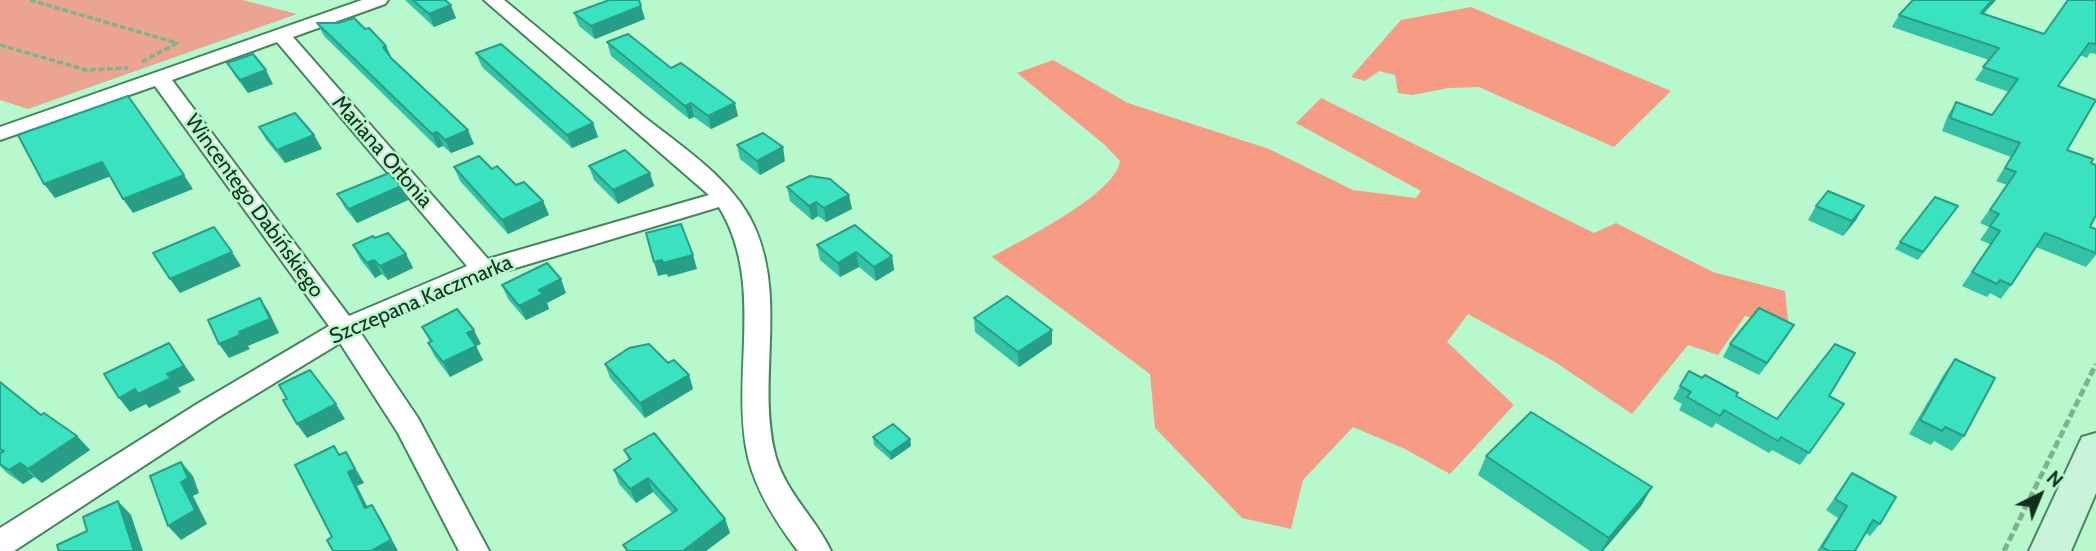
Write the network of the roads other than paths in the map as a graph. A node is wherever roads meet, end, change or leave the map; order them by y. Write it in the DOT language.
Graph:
graph roads {
  1 [pos="379,0"];
  2 [pos="493,0"];
  3 [pos="281,35"];
  4 [pos="160,78"];
  5 [pos="0,134"];
  6 [pos="724,198"];
  7 [pos="483,270"];
  8 [pos="345,328"];
  9 [pos="2096,448"];
  10 [pos="0,544"];
  11 [pos="474,551"];
  12 [pos="816,551"];
  13 [pos="2050,551"];
  1 -- 3 [label="street"];
  2 -- 6 [label="street"];
  3 -- 4 [label="street"];
  3 -- 7 [label="street, Mariana Orłonia"];
  4 -- 5 [label="street"];
  4 -- 8 [label="street, Wincentego Dabińskiego"];
  6 -- 7 [label="street, Szczepana Kaczmarka"];
  6 -- 12 [label="street"];
  7 -- 8 [label="street, Szczepana Kaczmarka"];
  8 -- 10 [label="street, Szczepana Kaczmarka"];
  8 -- 11 [label="street, Wincentego Dabińskiego"];
  9 -- 13 [label="street"];
}
